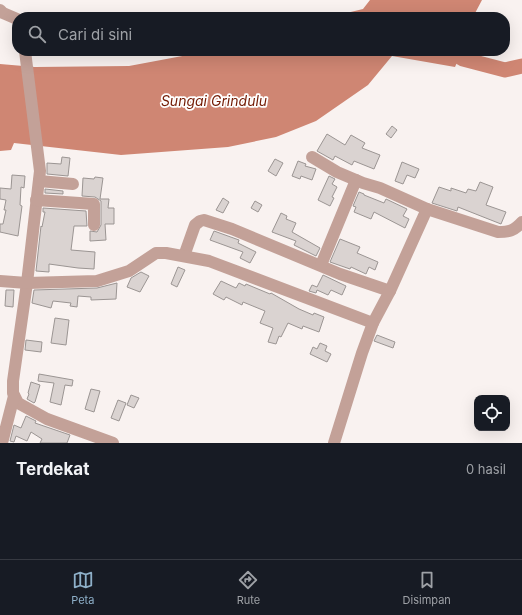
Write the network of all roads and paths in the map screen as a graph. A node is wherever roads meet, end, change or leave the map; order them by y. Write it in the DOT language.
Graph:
graph roads {
  1 [pos="0,10"];
  2 [pos="12,17"];
  3 [pos="26,56"];
  4 [pos="312,157"];
  5 [pos="356,180"];
  6 [pos="39,181"];
  7 [pos="73,184"];
  8 [pos="36,200"];
  9 [pos="427,209"];
  10 [pos="522,222"];
  11 [pos="94,225"];
  12 [pos="184,256"];
  13 [pos="321,265"];
  14 [pos="0,281"];
  15 [pos="27,283"];
  16 [pos="390,291"];
  17 [pos="373,323"];
  18 [pos="14,396"];
  19 [pos="2,443"];
  20 [pos="113,443"];
  21 [pos="334,443"];
  1 -- 2 [label="street"];
  3 -- 6 [label="street"];
  4 -- 5 [label="street"];
  5 -- 9 [label="street"];
  5 -- 13 [label="street"];
  6 -- 7 [label="street"];
  6 -- 8 [label="street"];
  8 -- 11 [label="street"];
  8 -- 15 [label="street"];
  9 -- 10 [label="street"];
  9 -- 16 [label="street"];
  12 -- 13 [label="street"];
  12 -- 15 [label="street"];
  12 -- 17 [label="street"];
  13 -- 16 [label="street"];
  14 -- 15 [label="street"];
  15 -- 18 [label="street"];
  16 -- 17 [label="street"];
  17 -- 21 [label="street"];
  18 -- 19 [label="street"];
  18 -- 20 [label="street"];
}
